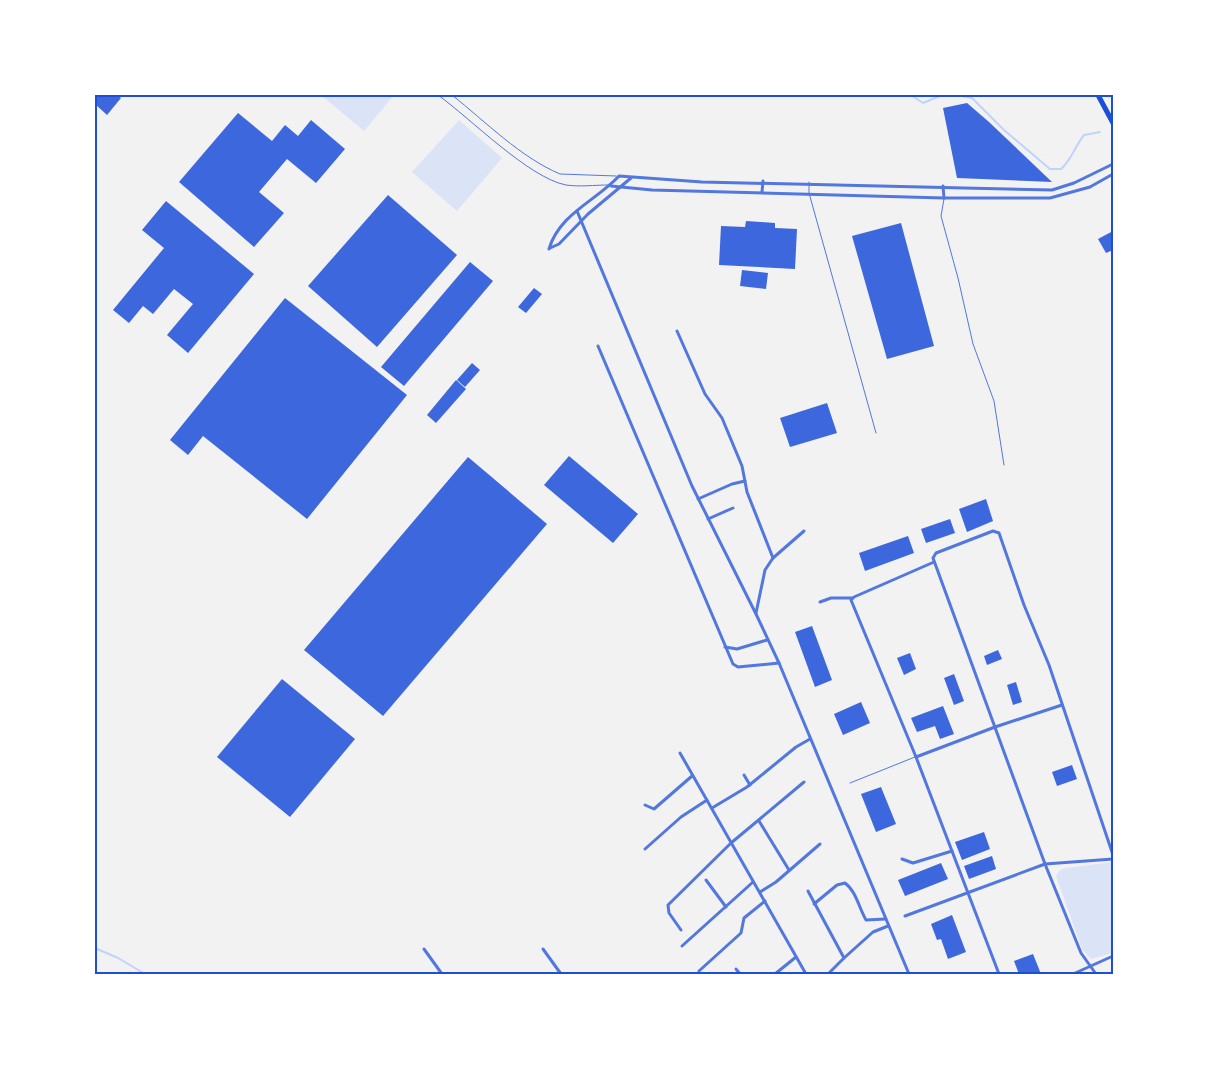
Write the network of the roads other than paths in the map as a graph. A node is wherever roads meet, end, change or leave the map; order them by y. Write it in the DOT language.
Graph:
graph roads {
  1 [pos="438,95"];
  2 [pos="452,95"];
  3 [pos="1098,95"];
  4 [pos="1113,123"];
  5 [pos="1113,164"];
  6 [pos="1113,174"];
  7 [pos="619,176"];
  8 [pos="632,178"];
  9 [pos="763,181"];
  10 [pos="809,182"];
  11 [pos="610,186"];
  12 [pos="943,186"];
  13 [pos="623,187"];
  14 [pos="985,188"];
  15 [pos="762,192"];
  16 [pos="809,193"];
  17 [pos="986,197"];
  18 [pos="944,198"];
  19 [pos="577,211"];
  20 [pos="581,221"];
  21 [pos="677,331"];
  22 [pos="598,346"];
  23 [pos="876,433"];
  24 [pos="1004,465"];
  25 [pos="745,481"];
  26 [pos="698,499"];
  27 [pos="732,508"];
  28 [pos="708,519"];
  29 [pos="804,532"];
  30 [pos="773,558"];
  31 [pos="934,562"];
  32 [pos="852,598"];
  33 [pos="820,602"];
  34 [pos="756,614"];
  35 [pos="767,640"];
  36 [pos="725,647"];
  37 [pos="779,663"];
  38 [pos="1062,705"];
  39 [pos="995,727"];
  40 [pos="810,739"];
  41 [pos="680,753"];
  42 [pos="916,757"];
  43 [pos="744,775"];
  44 [pos="692,776"];
  45 [pos="804,782"];
  46 [pos="850,783"];
  47 [pos="750,785"];
  48 [pos="707,800"];
  49 [pos="645,805"];
  50 [pos="712,808"];
  51 [pos="759,821"];
  52 [pos="731,843"];
  53 [pos="820,844"];
  54 [pos="645,849"];
  55 [pos="952,851"];
  56 [pos="1113,855"];
  57 [pos="902,859"];
  58 [pos="1113,859"];
  59 [pos="1045,864"];
  60 [pos="789,870"];
  61 [pos="706,880"];
  62 [pos="753,882"];
  63 [pos="808,891"];
  64 [pos="760,892"];
  65 [pos="968,892"];
  66 [pos="765,901"];
  67 [pos="814,904"];
  68 [pos="726,907"];
  69 [pos="905,916"];
  70 [pos="885,920"];
  71 [pos="888,926"];
  72 [pos="681,930"];
  73 [pos="682,946"];
  74 [pos="424,949"];
  75 [pos="543,949"];
  76 [pos="1113,956"];
  77 [pos="796,958"];
  78 [pos="844,958"];
  79 [pos="1090,966"];
  80 [pos="736,969"];
  81 [pos="699,971"];
  82 [pos="442,974"];
  83 [pos="561,974"];
  84 [pos="740,974"];
  85 [pos="775,974"];
  86 [pos="806,974"];
  87 [pos="828,974"];
  88 [pos="908,974"];
  89 [pos="1000,974"];
  90 [pos="1073,974"];
  91 [pos="1096,974"];
  1 -- 11 [label="lane"];
  2 -- 7 [label="lane"];
  3 -- 4 [label="highway"];
  5 -- 14 [label="street"];
  6 -- 17 [label="street"];
  7 -- 8 [label="street"];
  7 -- 11 [label="street"];
  8 -- 9 [label="street"];
  8 -- 13 [label="street"];
  9 -- 10 [label="street"];
  9 -- 15 [label="street"];
  10 -- 12 [label="street"];
  10 -- 16 [label="lane"];
  11 -- 13 [label="street"];
  11 -- 19 [label="street"];
  12 -- 14 [label="street"];
  12 -- 18 [label="street"];
  13 -- 15 [label="street"];
  13 -- 20 [label="street"];
  14 -- 17 [label="street"];
  15 -- 16 [label="street"];
  16 -- 18 [label="street"];
  16 -- 23 [label="lane"];
  17 -- 18 [label="street"];
  18 -- 24 [label="lane"];
  19 -- 20 [label="street"];
  19 -- 20 [label="street"];
  20 -- 26 [label="street"];
  21 -- 25 [label="street"];
  22 -- 36 [label="street"];
  25 -- 26 [label="street"];
  25 -- 30 [label="street"];
  26 -- 28 [label="street"];
  27 -- 28 [label="street"];
  28 -- 34 [label="street"];
  29 -- 30 [label="street"];
  30 -- 34 [label="street"];
  31 -- 32 [label="street"];
  31 -- 38 [label="street"];
  31 -- 39 [label="street"];
  32 -- 33 [label="street"];
  32 -- 42 [label="street"];
  34 -- 35 [label="street"];
  35 -- 36 [label="street"];
  35 -- 37 [label="street"];
  36 -- 37 [label="street"];
  37 -- 40 [label="street"];
  38 -- 39 [label="street"];
  38 -- 56 [label="street"];
  39 -- 42 [label="street"];
  39 -- 59 [label="street"];
  40 -- 47 [label="street"];
  40 -- 70 [label="street"];
  41 -- 44 [label="street"];
  42 -- 46 [label="lane"];
  42 -- 55 [label="street"];
  43 -- 47 [label="street"];
  44 -- 48 [label="street"];
  44 -- 49 [label="street"];
  45 -- 51 [label="street"];
  47 -- 50 [label="street"];
  48 -- 50 [label="street"];
  48 -- 54 [label="street"];
  50 -- 52 [label="street"];
  51 -- 52 [label="street"];
  51 -- 60 [label="street"];
  52 -- 62 [label="street"];
  52 -- 72 [label="street"];
  53 -- 60 [label="street"];
  55 -- 57 [label="street"];
  55 -- 65 [label="street"];
  58 -- 59 [label="street"];
  59 -- 65 [label="street"];
  59 -- 79 [label="street"];
  60 -- 64 [label="street"];
  61 -- 68 [label="street"];
  62 -- 64 [label="street"];
  62 -- 68 [label="street"];
  63 -- 67 [label="street"];
  64 -- 66 [label="street"];
  65 -- 69 [label="street"];
  65 -- 89 [label="street"];
  66 -- 77 [label="street"];
  66 -- 81 [label="street"];
  67 -- 70 [label="street"];
  67 -- 78 [label="street"];
  68 -- 73 [label="street"];
  70 -- 71 [label="street"];
  71 -- 78 [label="street"];
  71 -- 88 [label="street"];
  74 -- 82 [label="street"];
  75 -- 83 [label="street"];
  76 -- 79 [label="street"];
  77 -- 85 [label="street"];
  77 -- 86 [label="street"];
  78 -- 87 [label="street"];
  79 -- 90 [label="street"];
  79 -- 91 [label="street"];
  80 -- 84 [label="street"];
}
